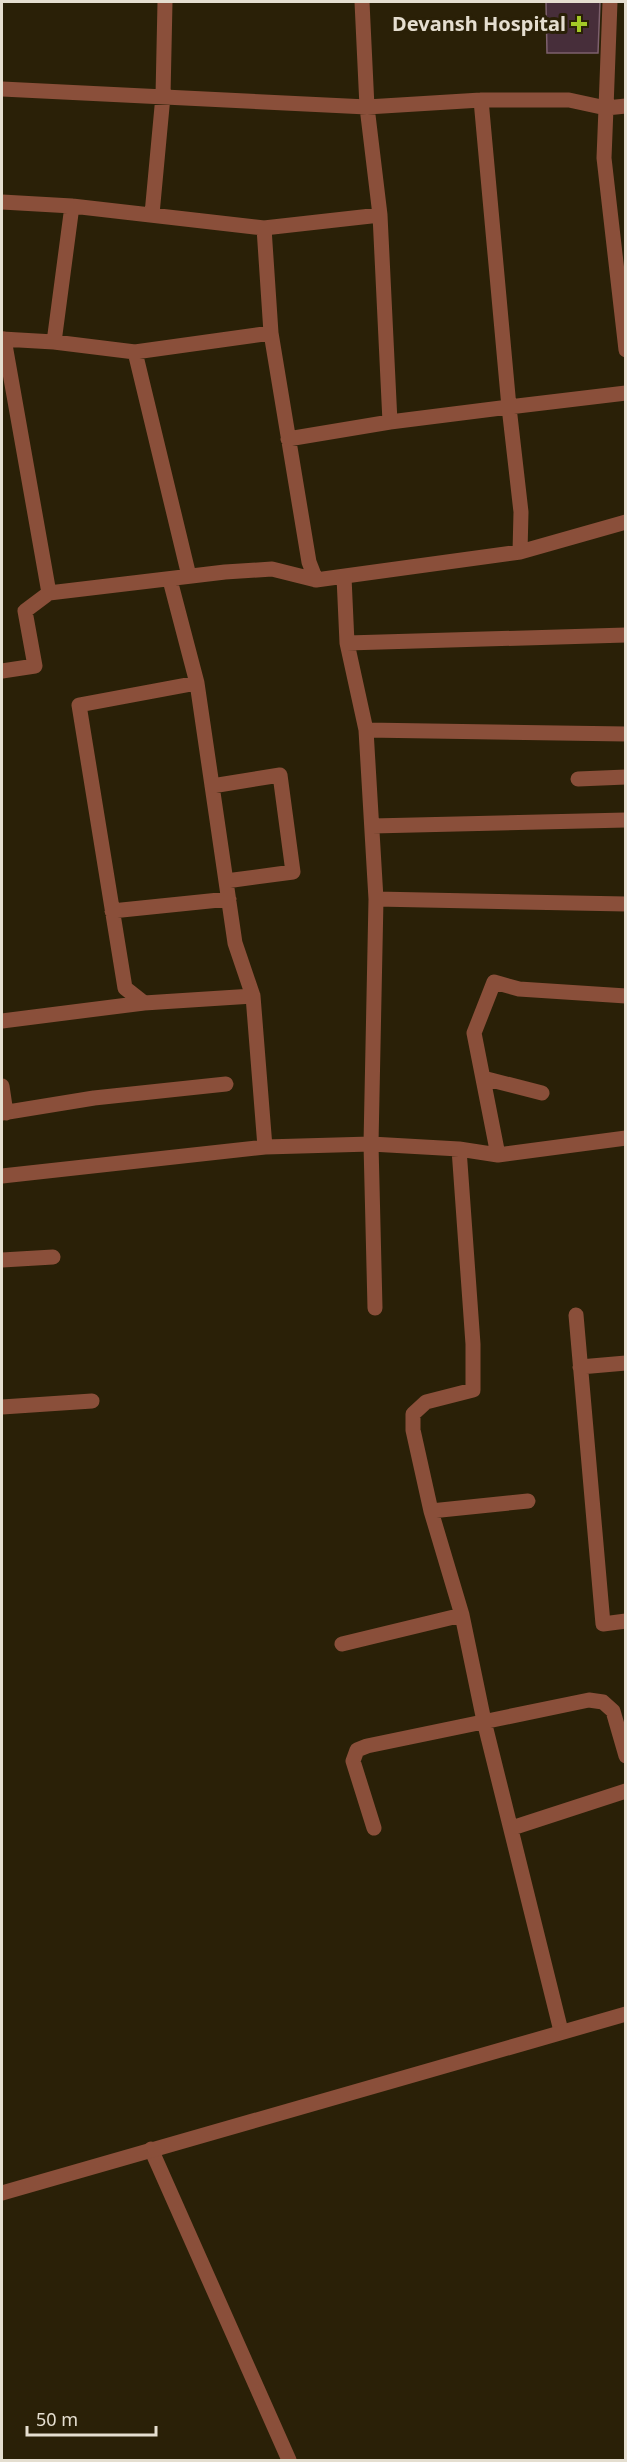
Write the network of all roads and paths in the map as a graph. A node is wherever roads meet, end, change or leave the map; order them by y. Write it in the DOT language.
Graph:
graph roads {
  1 [pos="165,2"];
  2 [pos="362,2"];
  3 [pos="610,2"];
  4 [pos="2,89"];
  5 [pos="163,96"];
  6 [pos="481,100"];
  7 [pos="626,106"];
  8 [pos="367,107"];
  9 [pos="606,108"];
  10 [pos="2,202"];
  11 [pos="72,206"];
  12 [pos="152,214"];
  13 [pos="380,215"];
  14 [pos="264,228"];
  15 [pos="271,333"];
  16 [pos="3,339"];
  17 [pos="54,342"];
  18 [pos="626,350"];
  19 [pos="135,352"];
  20 [pos="626,393"];
  21 [pos="509,406"];
  22 [pos="390,422"];
  23 [pos="288,440"];
  24 [pos="626,522"];
  25 [pos="520,552"];
  26 [pos="189,576"];
  27 [pos="344,578"];
  28 [pos="170,580"];
  29 [pos="316,580"];
  30 [pos="49,593"];
  31 [pos="626,635"];
  32 [pos="347,643"];
  33 [pos="2,671"];
  34 [pos="197,683"];
  35 [pos="366,730"];
  36 [pos="626,734"];
  37 [pos="626,777"];
  38 [pos="578,779"];
  39 [pos="212,786"];
  40 [pos="626,820"];
  41 [pos="372,826"];
  42 [pos="226,881"];
  43 [pos="229,899"];
  44 [pos="376,899"];
  45 [pos="626,904"];
  46 [pos="112,911"];
  47 [pos="253,996"];
  48 [pos="626,996"];
  49 [pos="144,1003"];
  50 [pos="2,1021"];
  51 [pos="483,1078"];
  52 [pos="226,1084"];
  53 [pos="2,1086"];
  54 [pos="542,1093"];
  55 [pos="4,1113"];
  56 [pos="626,1138"];
  57 [pos="371,1144"];
  58 [pos="265,1147"];
  59 [pos="459,1149"];
  60 [pos="498,1155"];
  61 [pos="2,1176"];
  62 [pos="53,1257"];
  63 [pos="2,1260"];
  64 [pos="375,1308"];
  65 [pos="576,1315"];
  66 [pos="626,1363"];
  67 [pos="580,1367"];
  68 [pos="92,1401"];
  69 [pos="2,1407"];
  70 [pos="528,1501"];
  71 [pos="431,1511"];
  72 [pos="462,1615"];
  73 [pos="626,1621"];
  74 [pos="342,1644"];
  75 [pos="484,1721"];
  76 [pos="626,1756"];
  77 [pos="626,1791"];
  78 [pos="374,1828"];
  79 [pos="512,1828"];
  80 [pos="626,2014"];
  81 [pos="561,2031"];
  82 [pos="151,2150"];
  83 [pos="2,2193"];
  84 [pos="289,2460"];
  1 -- 5 [label="street"];
  2 -- 8 [label="street"];
  3 -- 9 [label="street"];
  4 -- 5 [label="street"];
  5 -- 8 [label="street"];
  5 -- 12 [label="street"];
  6 -- 8 [label="street"];
  6 -- 9 [label="street"];
  6 -- 21 [label="street"];
  7 -- 9 [label="street"];
  8 -- 13 [label="street"];
  9 -- 18 [label="street"];
  10 -- 11 [label="street"];
  11 -- 12 [label="street"];
  11 -- 17 [label="street"];
  12 -- 14 [label="street"];
  13 -- 14 [label="street"];
  13 -- 22 [label="street"];
  14 -- 15 [label="street"];
  15 -- 19 [label="street"];
  15 -- 23 [label="street"];
  16 -- 17 [label="street"];
  16 -- 30 [label="street"];
  17 -- 19 [label="street"];
  19 -- 26 [label="street"];
  20 -- 21 [label="street"];
  21 -- 22 [label="street"];
  21 -- 25 [label="street"];
  22 -- 23 [label="street"];
  23 -- 29 [label="street"];
  24 -- 25 [label="street"];
  25 -- 27 [label="street"];
  26 -- 28 [label="street"];
  26 -- 29 [label="street"];
  27 -- 29 [label="street"];
  27 -- 32 [label="street"];
  28 -- 30 [label="street"];
  28 -- 34 [label="street"];
  30 -- 33 [label="street"];
  31 -- 32 [label="street"];
  32 -- 35 [label="street"];
  34 -- 39 [label="street"];
  34 -- 46 [label="street"];
  35 -- 36 [label="street"];
  35 -- 41 [label="street"];
  37 -- 38 [label="street"];
  39 -- 42 [label="street"];
  39 -- 42 [label="street"];
  40 -- 41 [label="street"];
  41 -- 44 [label="street"];
  42 -- 43 [label="street"];
  43 -- 46 [label="street"];
  43 -- 47 [label="street"];
  44 -- 45 [label="street"];
  44 -- 57 [label="street"];
  46 -- 49 [label="street"];
  47 -- 49 [label="street"];
  47 -- 58 [label="street"];
  48 -- 51 [label="street"];
  49 -- 50 [label="street"];
  51 -- 54 [label="street"];
  51 -- 60 [label="street"];
  52 -- 55 [label="street"];
  53 -- 55 [label="street"];
  56 -- 60 [label="street"];
  57 -- 58 [label="street"];
  57 -- 59 [label="street"];
  57 -- 64 [label="street"];
  58 -- 61 [label="street"];
  59 -- 60 [label="street"];
  59 -- 71 [label="street"];
  62 -- 63 [label="street"];
  65 -- 67 [label="street"];
  66 -- 67 [label="street"];
  67 -- 73 [label="street"];
  68 -- 69 [label="street"];
  70 -- 71 [label="street"];
  71 -- 72 [label="street"];
  72 -- 74 [label="street"];
  72 -- 75 [label="street"];
  75 -- 76 [label="street"];
  75 -- 78 [label="street"];
  75 -- 79 [label="street"];
  77 -- 79 [label="street"];
  79 -- 81 [label="street"];
  80 -- 81 [label="street"];
  81 -- 82 [label="street"];
  82 -- 83 [label="street"];
  82 -- 84 [label="street"];
}
